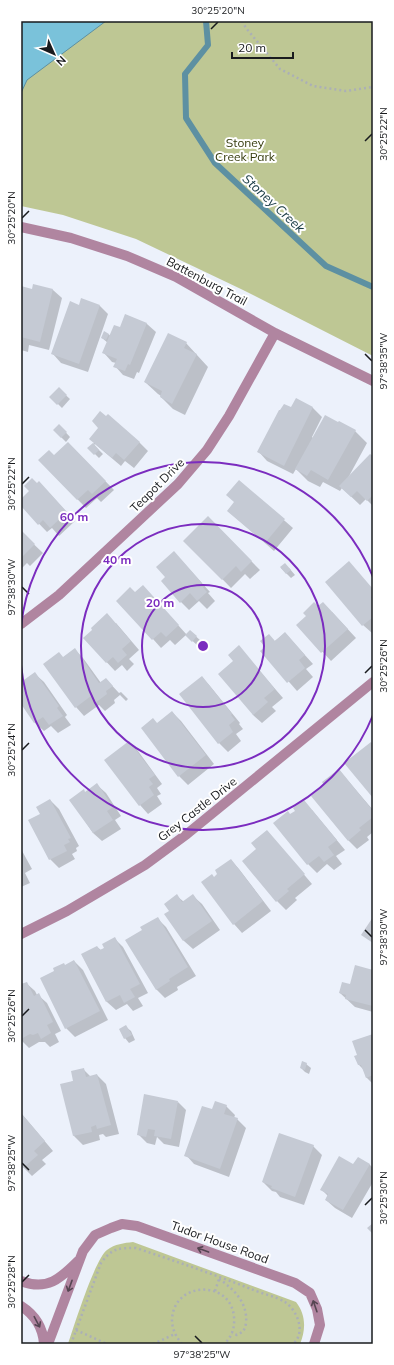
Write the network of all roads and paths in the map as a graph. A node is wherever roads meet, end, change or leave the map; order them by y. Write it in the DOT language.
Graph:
graph roads {
  1 [pos="242,21"];
  2 [pos="373,87"];
  3 [pos="21,227"];
  4 [pos="275,333"];
  5 [pos="373,381"];
  6 [pos="21,624"];
  7 [pos="373,682"];
  8 [pos="21,934"];
  9 [pos="80,1258"];
  10 [pos="219,1278"];
  11 [pos="21,1281"];
  12 [pos="215,1291"];
  13 [pos="21,1306"];
  14 [pos="76,1330"];
  15 [pos="232,1333"];
  16 [pos="175,1334"];
  17 [pos="44,1344"];
  18 [pos="48,1344"];
  19 [pos="71,1344"];
  20 [pos="106,1344"];
  21 [pos="153,1344"];
  22 [pos="182,1344"];
  23 [pos="224,1344"];
  24 [pos="293,1344"];
  25 [pos="314,1344"];
  1 -- 2 [label="path"];
  3 -- 4 [label="street, Battenburg Trail"];
  4 -- 5 [label="street, Battenburg Trail"];
  4 -- 6 [label="street, Teapot Drive"];
  7 -- 8 [label="street, Grey Castle Drive"];
  9 -- 11 [label="street, Tudor House Road"];
  9 -- 18 [label="street, Tudor House Road, one-way"];
  25 -- 9 [label="street, Tudor House Road, one-way"];
  10 -- 12 [label="path"];
  10 -- 14 [label="path"];
  10 -- 15 [label="path"];
  10 -- 24 [label="path"];
  12 -- 15 [label="path"];
  12 -- 16 [label="path"];
  13 -- 17 [label="street, one-way"];
  14 -- 19 [label="path"];
  14 -- 20 [label="path"];
  15 -- 23 [label="path"];
  16 -- 21 [label="path"];
  16 -- 22 [label="path"];
}
